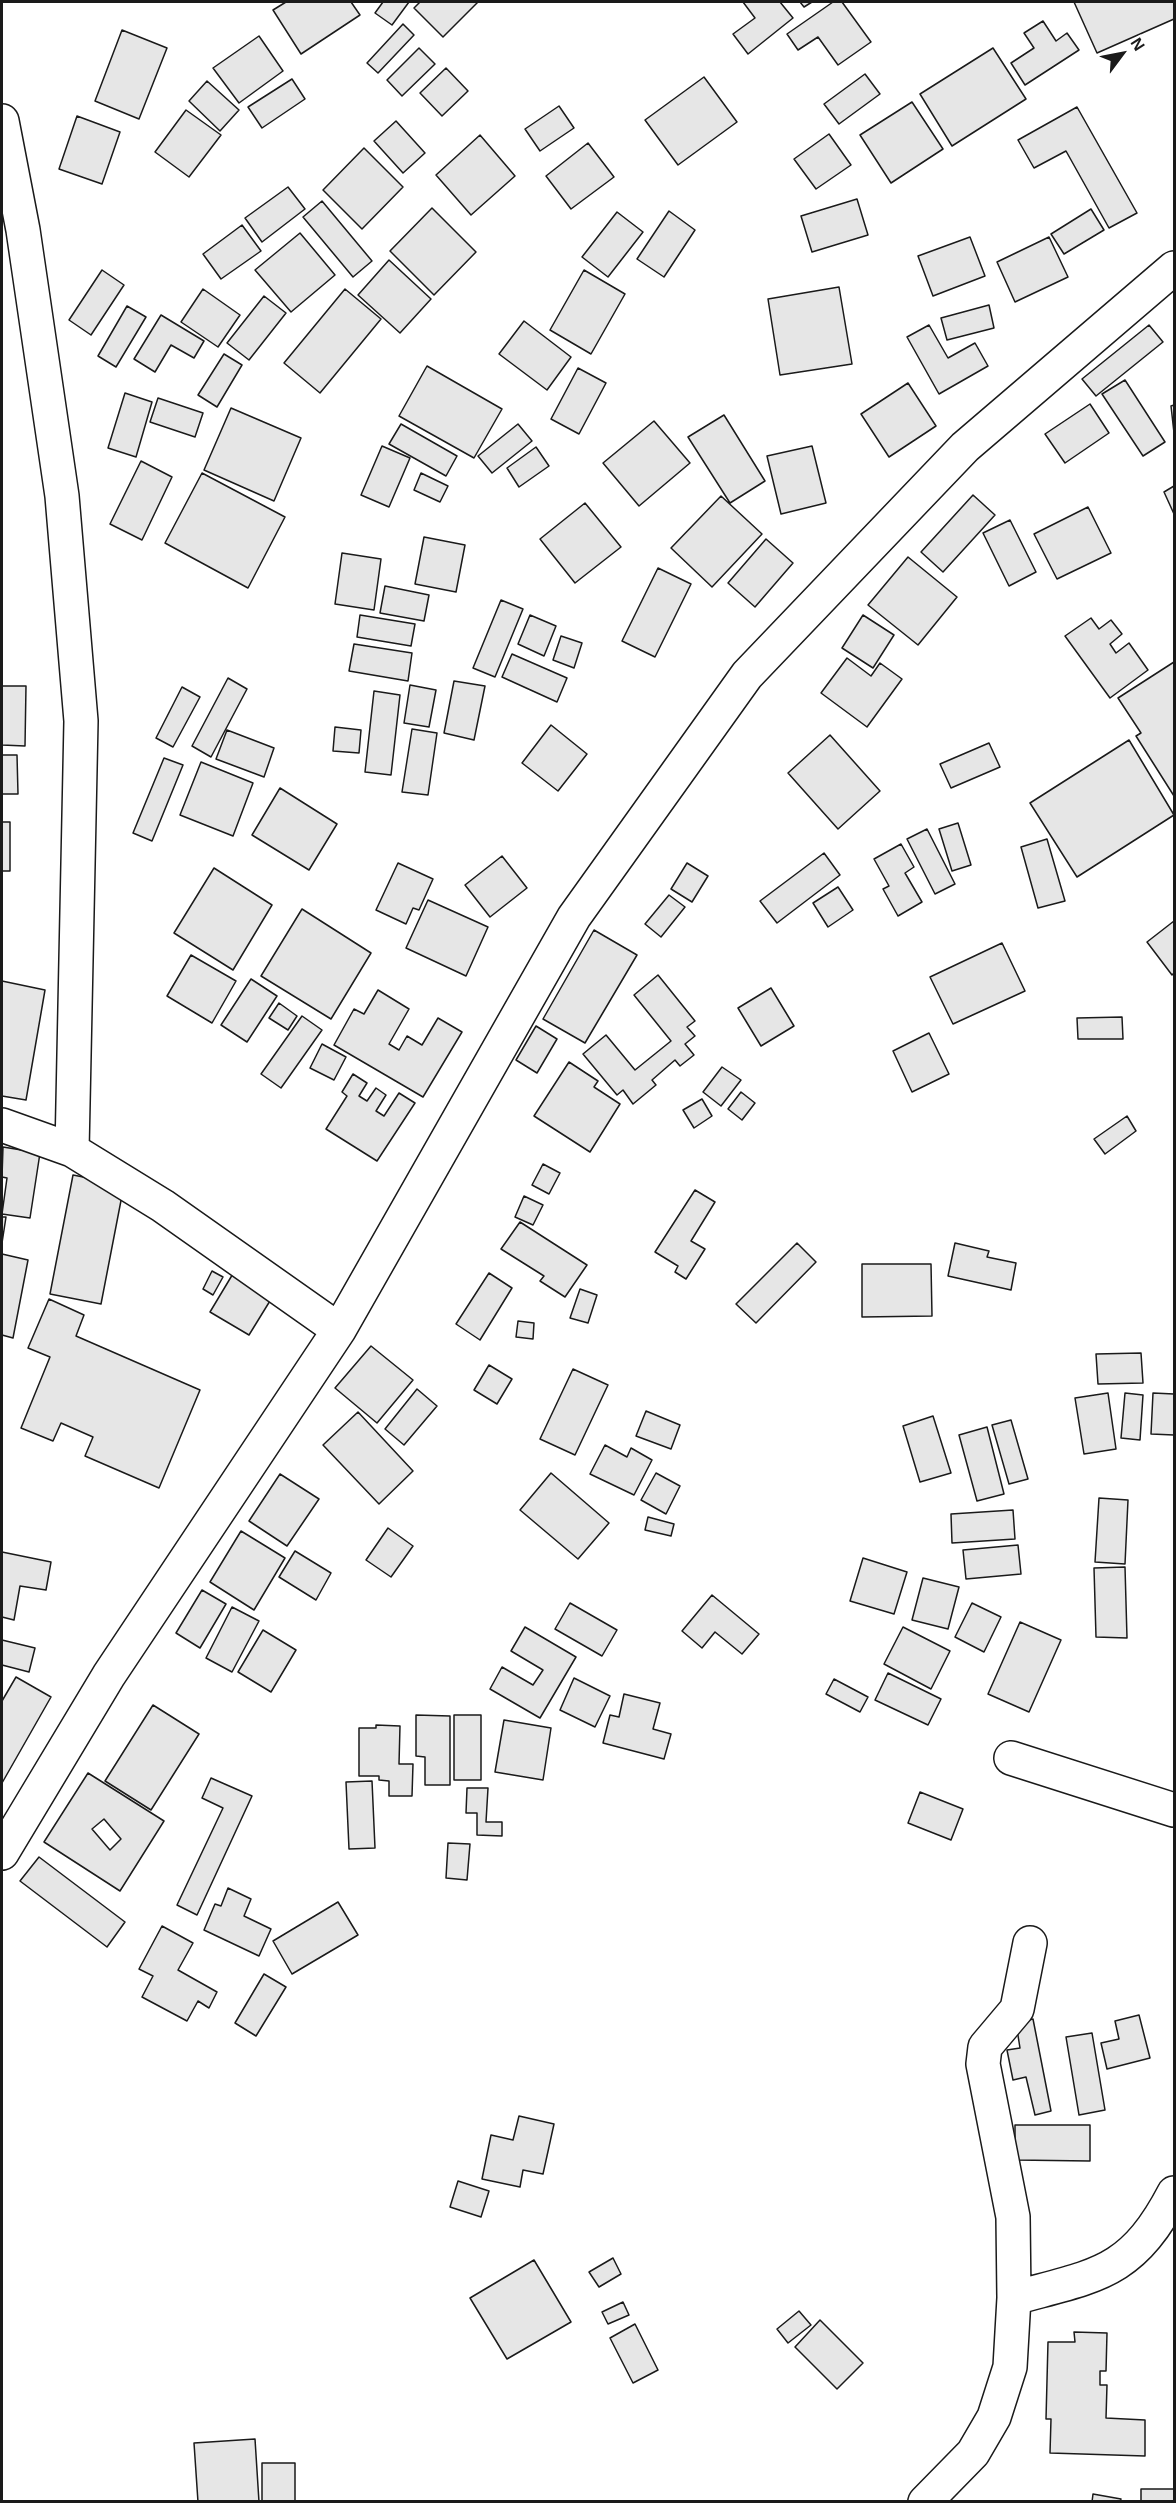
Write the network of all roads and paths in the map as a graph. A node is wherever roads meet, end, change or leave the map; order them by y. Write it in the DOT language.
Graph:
graph roads {
  1 [pos="2,121"];
  2 [pos="1174,268"];
  3 [pos="2,1125"];
  4 [pos="72,1150"];
  5 [pos="339,1330"];
  6 [pos="1011,1758"];
  7 [pos="1174,1810"];
  8 [pos="2,1853"];
  9 [pos="1030,1943"];
  10 [pos="1174,2193"];
  11 [pos="1014,2298"];
  12 [pos="925,2502"];
  1 -- 4 [label="street"];
  2 -- 5 [label="street"];
  3 -- 4 [label="street"];
  4 -- 5 [label="street"];
  5 -- 8 [label="street"];
  6 -- 7 [label="street"];
  9 -- 11 [label="street"];
  10 -- 11 [label="street"];
  11 -- 12 [label="street"];
}
